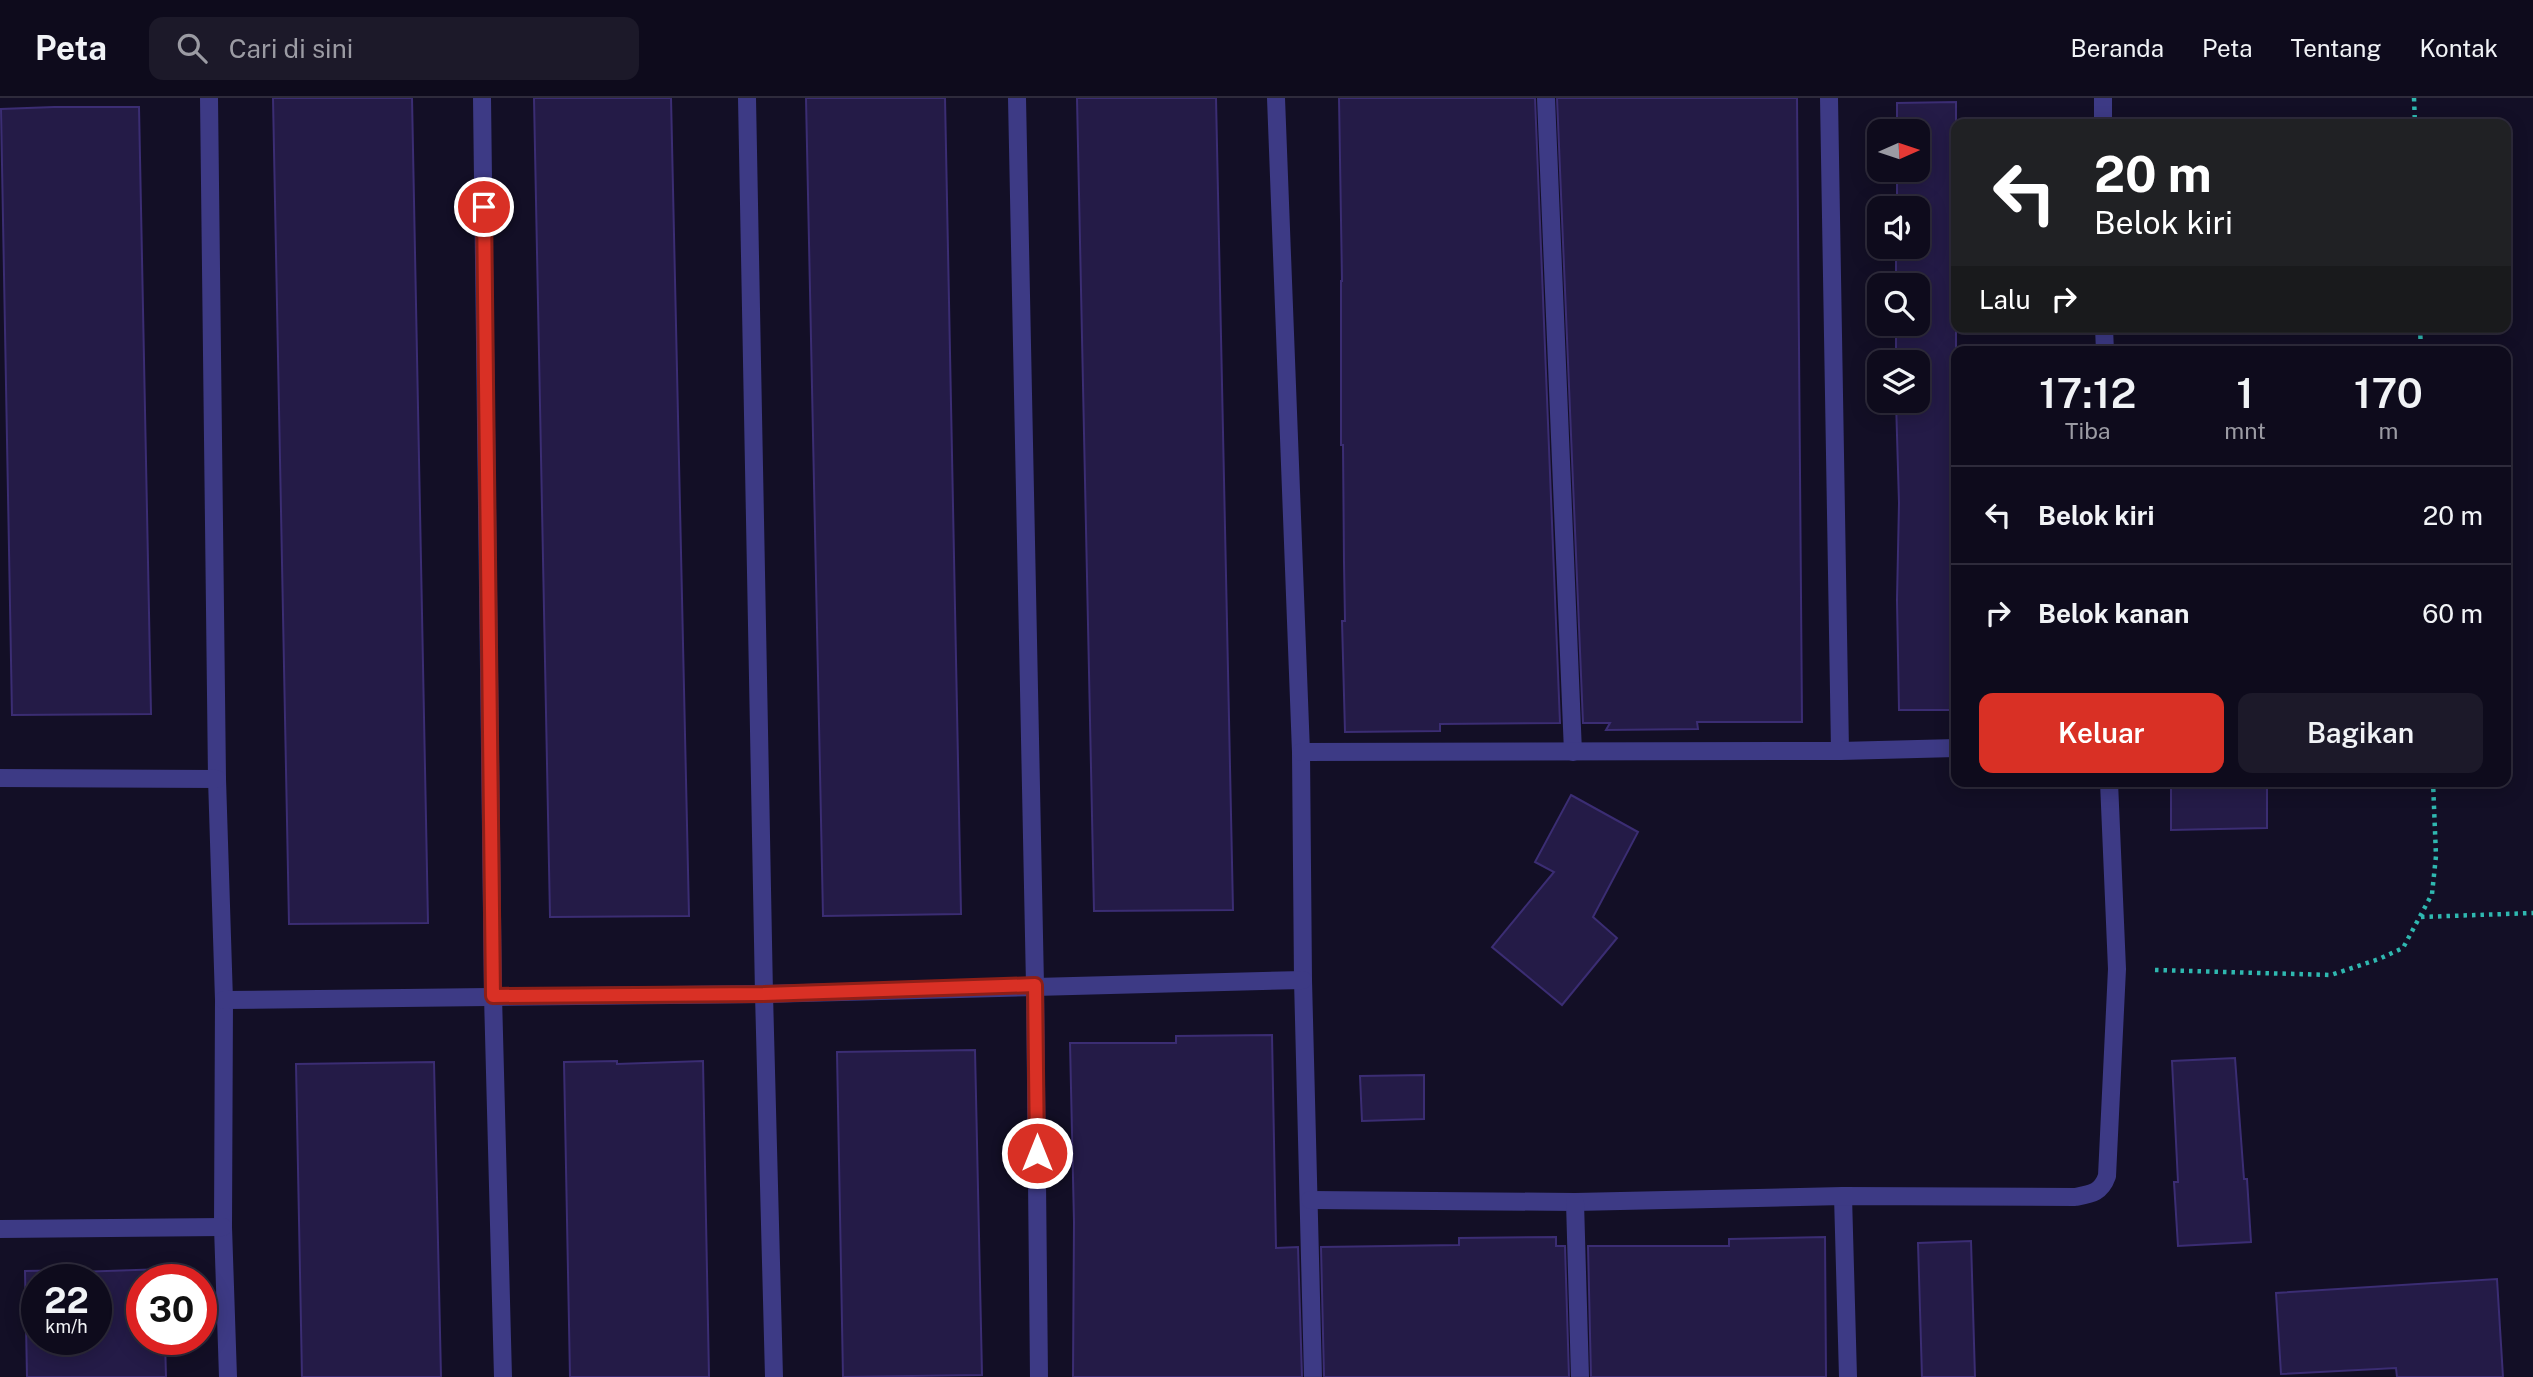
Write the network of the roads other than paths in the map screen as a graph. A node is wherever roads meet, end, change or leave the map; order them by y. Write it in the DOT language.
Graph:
graph roads {
  1 [pos="209,98"];
  2 [pos="482,98"];
  3 [pos="747,98"];
  4 [pos="1017,98"];
  5 [pos="1276,98"];
  6 [pos="1546,98"];
  7 [pos="1829,98"];
  8 [pos="2103,98"];
  9 [pos="2103,119"];
  10 [pos="1951,748"];
  11 [pos="1840,751"];
  12 [pos="1301,752"];
  13 [pos="1573,752"];
  14 [pos="0,778"];
  15 [pos="217,779"];
  16 [pos="2109,787"];
  17 [pos="1303,980"];
  18 [pos="1035,985"];
  19 [pos="764,994"];
  20 [pos="493,996"];
  21 [pos="224,1000"];
  22 [pos="1843,1196"];
  23 [pos="1310,1200"];
  24 [pos="1575,1202"];
  25 [pos="223,1227"];
  26 [pos="0,1229"];
  27 [pos="228,1377"];
  28 [pos="503,1377"];
  29 [pos="774,1377"];
  30 [pos="1039,1377"];
  31 [pos="1313,1377"];
  32 [pos="1580,1377"];
  33 [pos="1848,1377"];
  1 -- 15 [label="street"];
  2 -- 20 [label="street"];
  3 -- 19 [label="street"];
  4 -- 18 [label="street"];
  5 -- 12 [label="street"];
  6 -- 13 [label="street"];
  7 -- 11 [label="street"];
  8 -- 9 [label="street"];
  10 -- 11 [label="street"];
  11 -- 13 [label="street"];
  12 -- 13 [label="street"];
  12 -- 17 [label="street"];
  14 -- 15 [label="street"];
  15 -- 21 [label="street"];
  16 -- 22 [label="street"];
  17 -- 18 [label="street"];
  17 -- 23 [label="street"];
  18 -- 19 [label="street"];
  18 -- 30 [label="street"];
  19 -- 20 [label="street"];
  19 -- 29 [label="street"];
  20 -- 21 [label="street"];
  20 -- 28 [label="street"];
  21 -- 25 [label="street"];
  22 -- 24 [label="street"];
  22 -- 33 [label="street"];
  23 -- 24 [label="street"];
  23 -- 31 [label="street"];
  24 -- 32 [label="street"];
  25 -- 26 [label="street"];
  25 -- 27 [label="street"];
}
